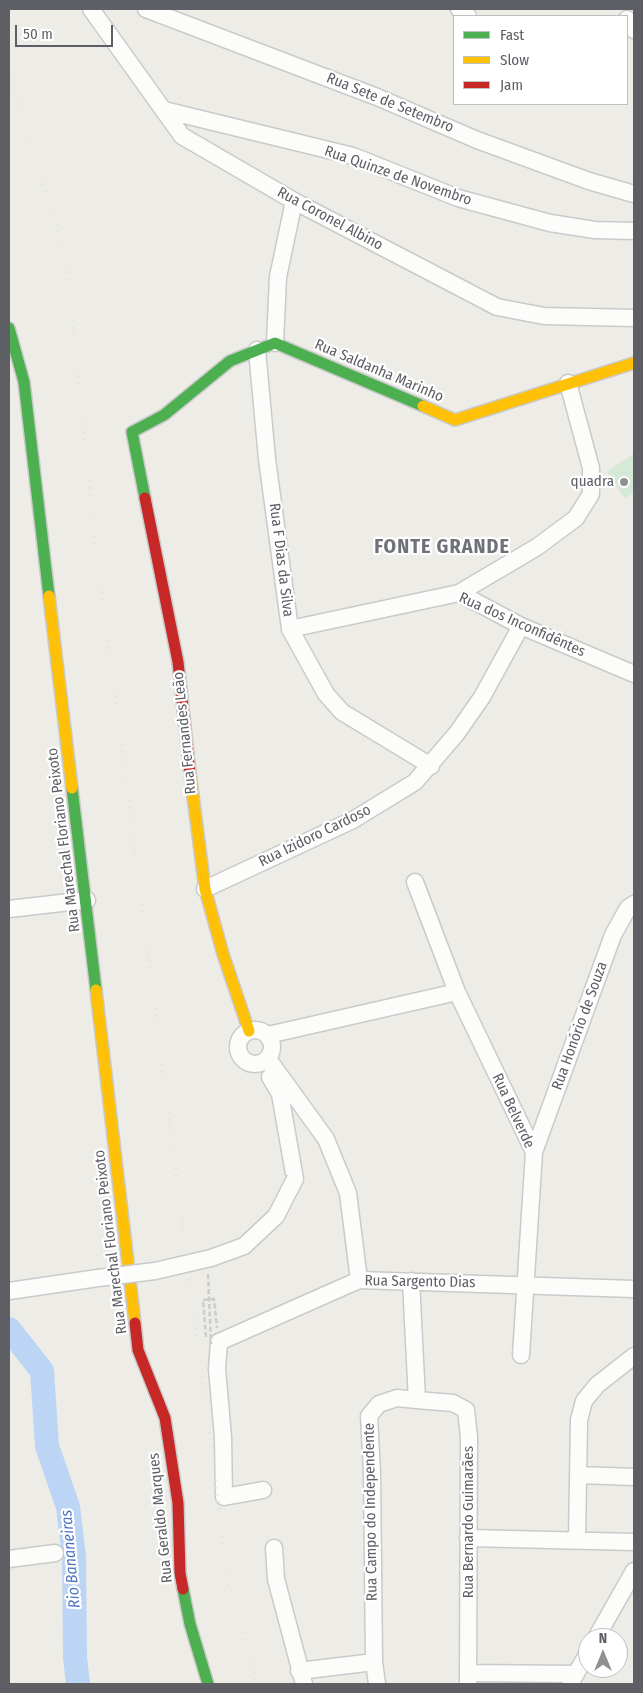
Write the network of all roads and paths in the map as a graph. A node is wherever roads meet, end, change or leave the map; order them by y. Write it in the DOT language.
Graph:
graph roads {
  1 [pos="91,9"];
  2 [pos="146,9"];
  3 [pos="164,110"];
  4 [pos="634,194"];
  5 [pos="294,201"];
  6 [pos="634,231"];
  7 [pos="634,318"];
  8 [pos="9,328"];
  9 [pos="275,343"];
  10 [pos="257,350"];
  11 [pos="634,363"];
  12 [pos="17,383"];
  13 [pos="568,383"];
  14 [pos="459,593"];
  15 [pos="521,626"];
  16 [pos="290,629"];
  17 [pos="634,674"];
  18 [pos="431,766"];
  19 [pos="415,882"];
  20 [pos="205,889"];
  21 [pos="87,900"];
  22 [pos="634,904"];
  23 [pos="9,909"];
  24 [pos="457,992"];
  25 [pos="249,1030"];
  26 [pos="268,1035"];
  27 [pos="265,1061"];
  28 [pos="534,1152"];
  29 [pos="208,1273"];
  30 [pos="359,1280"];
  31 [pos="411,1281"];
  32 [pos="526,1284"];
  33 [pos="634,1289"];
  34 [pos="9,1291"];
  35 [pos="215,1343"];
  36 [pos="138,1350"];
  37 [pos="521,1355"];
  38 [pos="634,1356"];
  39 [pos="417,1400"];
  40 [pos="580,1475"];
  41 [pos="634,1478"];
  42 [pos="263,1490"];
  43 [pos="468,1538"];
  44 [pos="577,1540"];
  45 [pos="634,1542"];
  46 [pos="274,1548"];
  47 [pos="56,1553"];
  48 [pos="9,1559"];
  49 [pos="634,1571"];
  50 [pos="602,1628"];
  51 [pos="374,1662"];
  52 [pos="301,1677"];
  53 [pos="468,1679"];
  54 [pos="573,1679"];
  55 [pos="208,1684"];
  56 [pos="377,1684"];
  1 -- 3 [label="street, Rua Coronel Albino"];
  2 -- 4 [label="street, Rua Sete de Setembro"];
  3 -- 5 [label="street, Rua Coronel Albino"];
  3 -- 6 [label="street, Rua Quinze de Novembro"];
  5 -- 7 [label="street, Rua Coronel Albino"];
  5 -- 9 [label="street"];
  8 -- 12 [label="street, Rua Marechal Floriano Peixoto"];
  9 -- 10 [label="street"];
  9 -- 13 [label="street, Rua Saldanha Marinho"];
  10 -- 16 [label="street, Rua F Dias da Silva"];
  10 -- 20 [label="street, Rua Fernandes Leão"];
  11 -- 13 [label="street, Rua Saldanha Marinho"];
  12 -- 21 [label="street, Rua Marechal Floriano Peixoto"];
  13 -- 14 [label="street"];
  14 -- 15 [label="street, Rua dos Inconfidêntes"];
  14 -- 16 [label="street, Rua dos Inconfidêntes"];
  15 -- 17 [label="street, Rua dos Inconfidêntes"];
  15 -- 18 [label="street, Rua Izidoro Cardoso"];
  16 -- 18 [label="street, Rua F Dias da Silva"];
  18 -- 20 [label="street, Rua Izidoro Cardoso"];
  19 -- 24 [label="street, Rua Belverde"];
  20 -- 25 [label="street, Rua Fernandes Leão"];
  21 -- 23 [label="street"];
  21 -- 36 [label="street, Rua Marechal Floriano Peixoto"];
  22 -- 28 [label="street, Rua Honório de Souza"];
  24 -- 26 [label="street"];
  24 -- 28 [label="street, Rua Belverde"];
  25 -- 26 [label="street"];
  25 -- 27 [label="street"];
  26 -- 27 [label="street"];
  27 -- 30 [label="street"];
  27 -- 34 [label="street, bridge"];
  28 -- 32 [label="street, Rua Belverde"];
  29 -- 35 [label="path, bridge"];
  30 -- 31 [label="street, Rua Sargento Dias"];
  30 -- 35 [label="street, Rua Sargento Dias"];
  31 -- 32 [label="street, Rua Sargento Dias"];
  31 -- 39 [label="street"];
  32 -- 33 [label="street, Rua Sargento Dias"];
  32 -- 37 [label="street, Rua Belverde"];
  35 -- 35 [label="path"];
  35 -- 42 [label="street"];
  36 -- 55 [label="street, Rua Geraldo Marques"];
  38 -- 40 [label="street"];
  39 -- 43 [label="street, Rua Bernardo Guimarães"];
  39 -- 51 [label="street, Rua Campo do Independente"];
  40 -- 41 [label="street"];
  40 -- 44 [label="street"];
  43 -- 44 [label="street"];
  43 -- 53 [label="street, Rua Bernardo Guimarães"];
  44 -- 45 [label="street"];
  46 -- 52 [label="street"];
  47 -- 48 [label="street"];
  49 -- 50 [label="street"];
  51 -- 52 [label="street"];
  51 -- 56 [label="street, Rua Campo do Independente"];
  53 -- 54 [label="street"];
}
